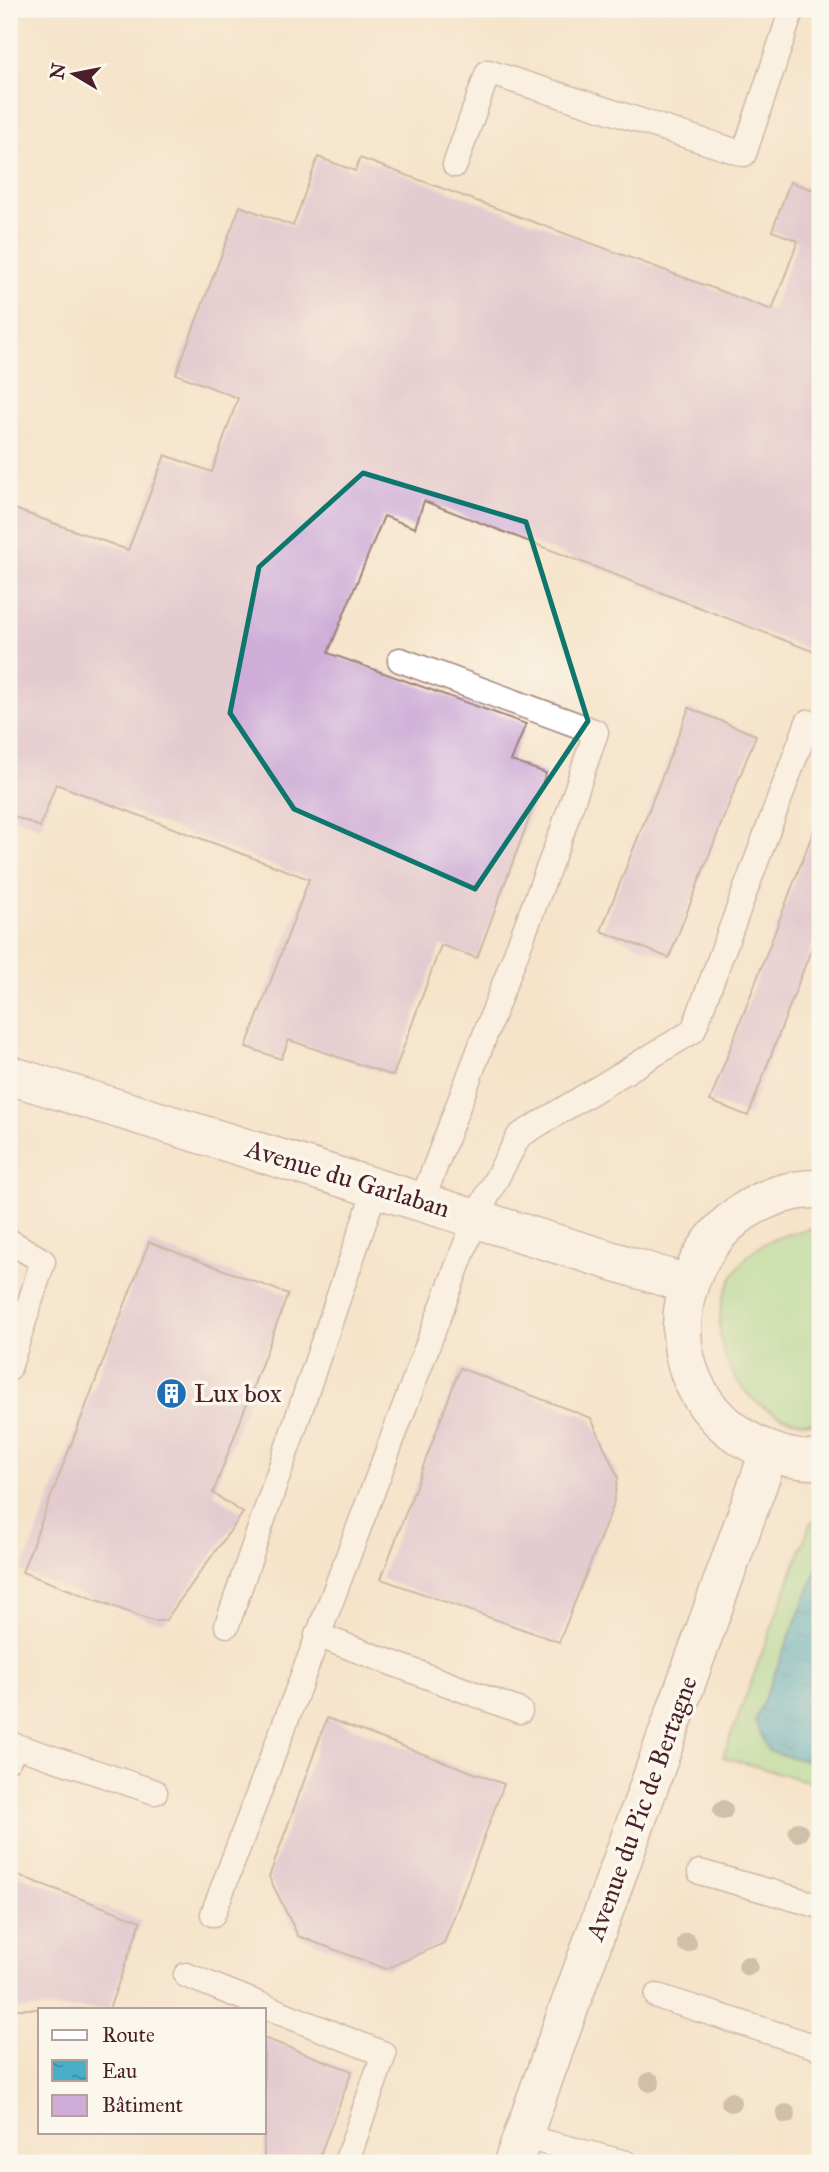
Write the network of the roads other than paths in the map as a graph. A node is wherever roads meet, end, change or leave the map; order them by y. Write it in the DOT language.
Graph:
graph roads {
  1 [pos="792,9"];
  2 [pos="456,165"];
  3 [pos="400,660"];
  4 [pos="820,726"];
  5 [pos="9,1075"];
  6 [pos="819,1186"];
  7 [pos="376,1187"];
  8 [pos="422,1201"];
  9 [pos="476,1217"];
  10 [pos="9,1241"];
  11 [pos="687,1284"];
  12 [pos="9,1368"];
  13 [pos="769,1452"];
  14 [pos="820,1460"];
  15 [pos="227,1625"];
  16 [pos="317,1635"];
  17 [pos="520,1711"];
  18 [pos="9,1759"];
  19 [pos="156,1792"];
  20 [pos="700,1871"];
  21 [pos="820,1906"];
  22 [pos="213,1914"];
  23 [pos="186,1975"];
  24 [pos="657,1996"];
  25 [pos="820,2048"];
  26 [pos="519,2150"];
  27 [pos="346,2163"];
  28 [pos="626,2163"];
  1 -- 2 [label="lane"];
  3 -- 8 [label="lane"];
  4 -- 9 [label="lane"];
  5 -- 7 [label="street, Avenue du Garlaban"];
  6 -- 11 [label="street"];
  7 -- 8 [label="street, Avenue du Garlaban"];
  7 -- 15 [label="lane"];
  8 -- 9 [label="street, Avenue du Garlaban"];
  9 -- 11 [label="street, Avenue du Garlaban"];
  9 -- 16 [label="lane"];
  10 -- 12 [label="lane"];
  11 -- 13 [label="street"];
  13 -- 14 [label="street"];
  13 -- 26 [label="street, Avenue du Pic de Bertagne"];
  16 -- 17 [label="lane"];
  16 -- 22 [label="lane"];
  18 -- 19 [label="lane"];
  20 -- 21 [label="lane"];
  23 -- 27 [label="lane"];
  24 -- 25 [label="lane"];
  26 -- 28 [label="lane"];
}
